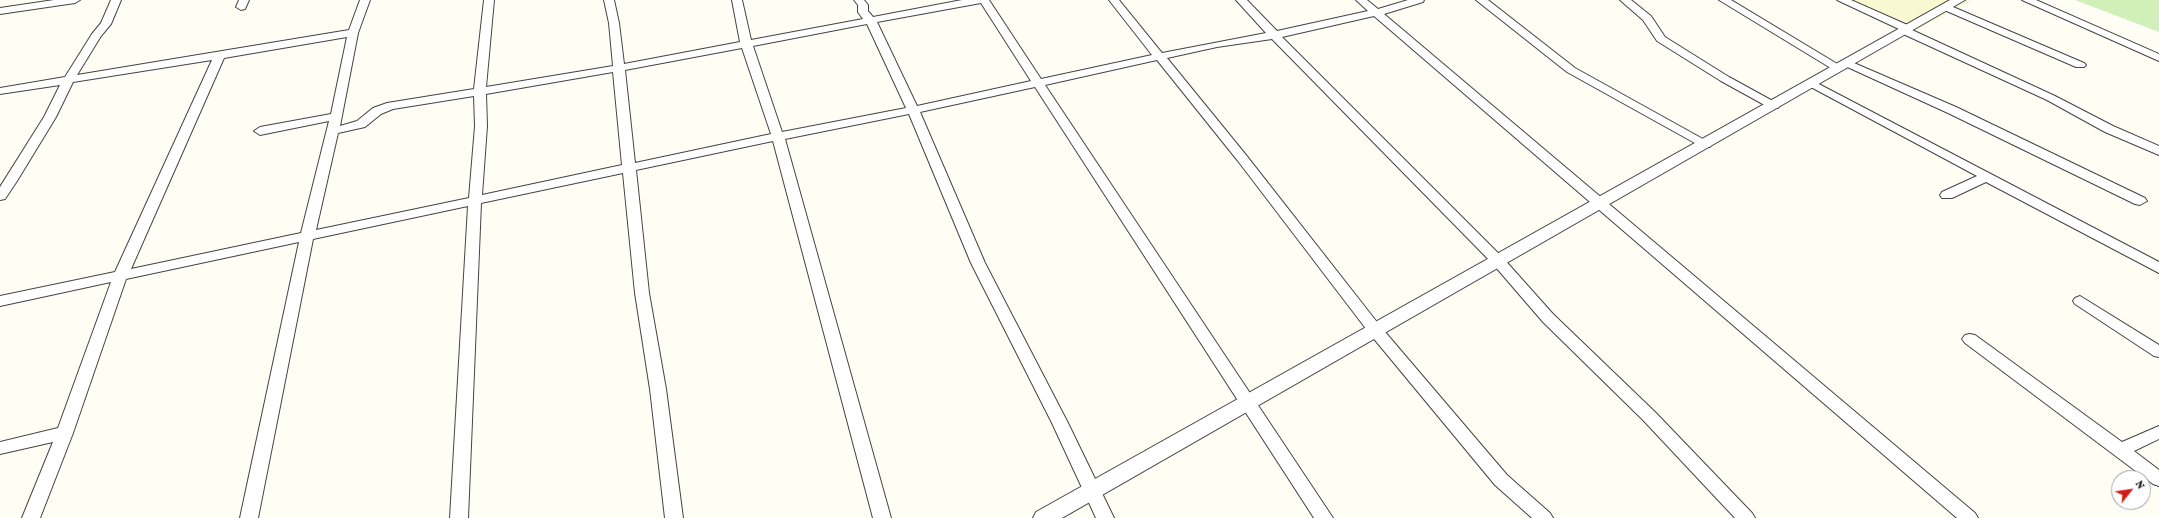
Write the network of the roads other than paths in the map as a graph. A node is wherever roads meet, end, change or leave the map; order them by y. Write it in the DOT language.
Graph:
graph roads {
  1 [pos="74,0"];
  2 [pos="116,0"];
  3 [pos="365,0"];
  4 [pos="489,0"];
  5 [pos="609,0"];
  6 [pos="737,0"];
  7 [pos="859,0"];
  8 [pos="979,0"];
  9 [pos="984,0"];
  10 [pos="1114,0"];
  11 [pos="1241,0"];
  12 [pos="1361,0"];
  13 [pos="1419,0"];
  14 [pos="1481,0"];
  15 [pos="1625,0"];
  16 [pos="1724,0"];
  17 [pos="1842,0"];
  18 [pos="2026,0"];
  19 [pos="1953,4"];
  20 [pos="0,11"];
  21 [pos="1375,13"];
  22 [pos="871,21"];
  23 [pos="1906,30"];
  24 [pos="353,33"];
  25 [pos="1274,35"];
  26 [pos="746,43"];
  27 [pos="219,56"];
  28 [pos="1160,58"];
  29 [pos="2159,58"];
  30 [pos="2080,65"];
  31 [pos="1842,66"];
  32 [pos="619,68"];
  33 [pos="70,79"];
  34 [pos="1037,84"];
  35 [pos="1813,84"];
  36 [pos="0,90"];
  37 [pos="480,91"];
  38 [pos="1774,106"];
  39 [pos="913,110"];
  40 [pos="336,116"];
  41 [pos="260,131"];
  42 [pos="333,131"];
  43 [pos="778,137"];
  44 [pos="1706,144"];
  45 [pos="2159,151"];
  46 [pos="630,168"];
  47 [pos="1988,176"];
  48 [pos="1947,195"];
  49 [pos="0,196"];
  50 [pos="475,201"];
  51 [pos="2140,201"];
  52 [pos="1600,204"];
  53 [pos="307,237"];
  54 [pos="1498,261"];
  55 [pos="2159,268"];
  56 [pos="120,277"];
  57 [pos="0,301"];
  58 [pos="2080,301"];
  59 [pos="1375,330"];
  60 [pos="1970,339"];
  61 [pos="2159,352"];
  62 [pos="1247,402"];
  63 [pos="2159,432"];
  64 [pos="65,433"];
  65 [pos="0,448"];
  66 [pos="2121,450"];
  67 [pos="2159,479"];
  68 [pos="1092,491"];
  69 [pos="31,518"];
  70 [pos="249,518"];
  71 [pos="459,518"];
  72 [pos="674,518"];
  73 [pos="882,518"];
  74 [pos="1044,518"];
  75 [pos="1105,518"];
  76 [pos="1324,518"];
  77 [pos="1544,518"];
  78 [pos="1746,518"];
  79 [pos="1969,518"];
  1 -- 20 [label="street"];
  2 -- 33 [label="street"];
  3 -- 24 [label="street"];
  4 -- 37 [label="street"];
  5 -- 32 [label="street"];
  6 -- 26 [label="street"];
  7 -- 22 [label="street"];
  8 -- 22 [label="street"];
  9 -- 34 [label="street"];
  10 -- 28 [label="street"];
  11 -- 25 [label="street"];
  12 -- 21 [label="street"];
  13 -- 21 [label="street"];
  14 -- 44 [label="street"];
  15 -- 38 [label="street"];
  16 -- 31 [label="street"];
  17 -- 23 [label="street"];
  18 -- 29 [label="street"];
  19 -- 23 [label="street"];
  19 -- 30 [label="street"];
  21 -- 25 [label="street"];
  21 -- 52 [label="street"];
  22 -- 26 [label="street"];
  22 -- 39 [label="street"];
  23 -- 31 [label="street"];
  23 -- 45 [label="street"];
  24 -- 27 [label="street"];
  24 -- 40 [label="street"];
  25 -- 28 [label="street"];
  25 -- 54 [label="street"];
  26 -- 32 [label="street"];
  26 -- 43 [label="street"];
  27 -- 33 [label="street"];
  27 -- 56 [label="street"];
  28 -- 34 [label="street"];
  28 -- 59 [label="street"];
  31 -- 35 [label="street"];
  31 -- 51 [label="street"];
  32 -- 37 [label="street"];
  32 -- 46 [label="street"];
  33 -- 36 [label="street"];
  33 -- 49 [label="street"];
  34 -- 39 [label="street"];
  34 -- 62 [label="street"];
  35 -- 38 [label="street"];
  35 -- 47 [label="street"];
  37 -- 42 [label="street"];
  37 -- 50 [label="street"];
  38 -- 44 [label="street"];
  39 -- 43 [label="street"];
  39 -- 68 [label="street"];
  40 -- 41 [label="street"];
  40 -- 42 [label="street"];
  42 -- 53 [label="street"];
  43 -- 46 [label="street"];
  43 -- 73 [label="street"];
  44 -- 52 [label="street"];
  46 -- 50 [label="street"];
  46 -- 72 [label="street"];
  47 -- 48 [label="street"];
  47 -- 55 [label="street"];
  50 -- 53 [label="street"];
  50 -- 71 [label="street"];
  52 -- 54 [label="street"];
  52 -- 79 [label="street"];
  53 -- 56 [label="street"];
  53 -- 70 [label="street"];
  54 -- 59 [label="street"];
  54 -- 78 [label="street"];
  56 -- 57 [label="street"];
  56 -- 64 [label="street"];
  58 -- 61 [label="street"];
  59 -- 62 [label="street"];
  59 -- 77 [label="street"];
  60 -- 66 [label="street"];
  62 -- 68 [label="street"];
  62 -- 76 [label="street"];
  63 -- 66 [label="street"];
  64 -- 65 [label="street"];
  64 -- 69 [label="street"];
  66 -- 67 [label="street"];
  68 -- 74 [label="street"];
  68 -- 75 [label="street"];
}
